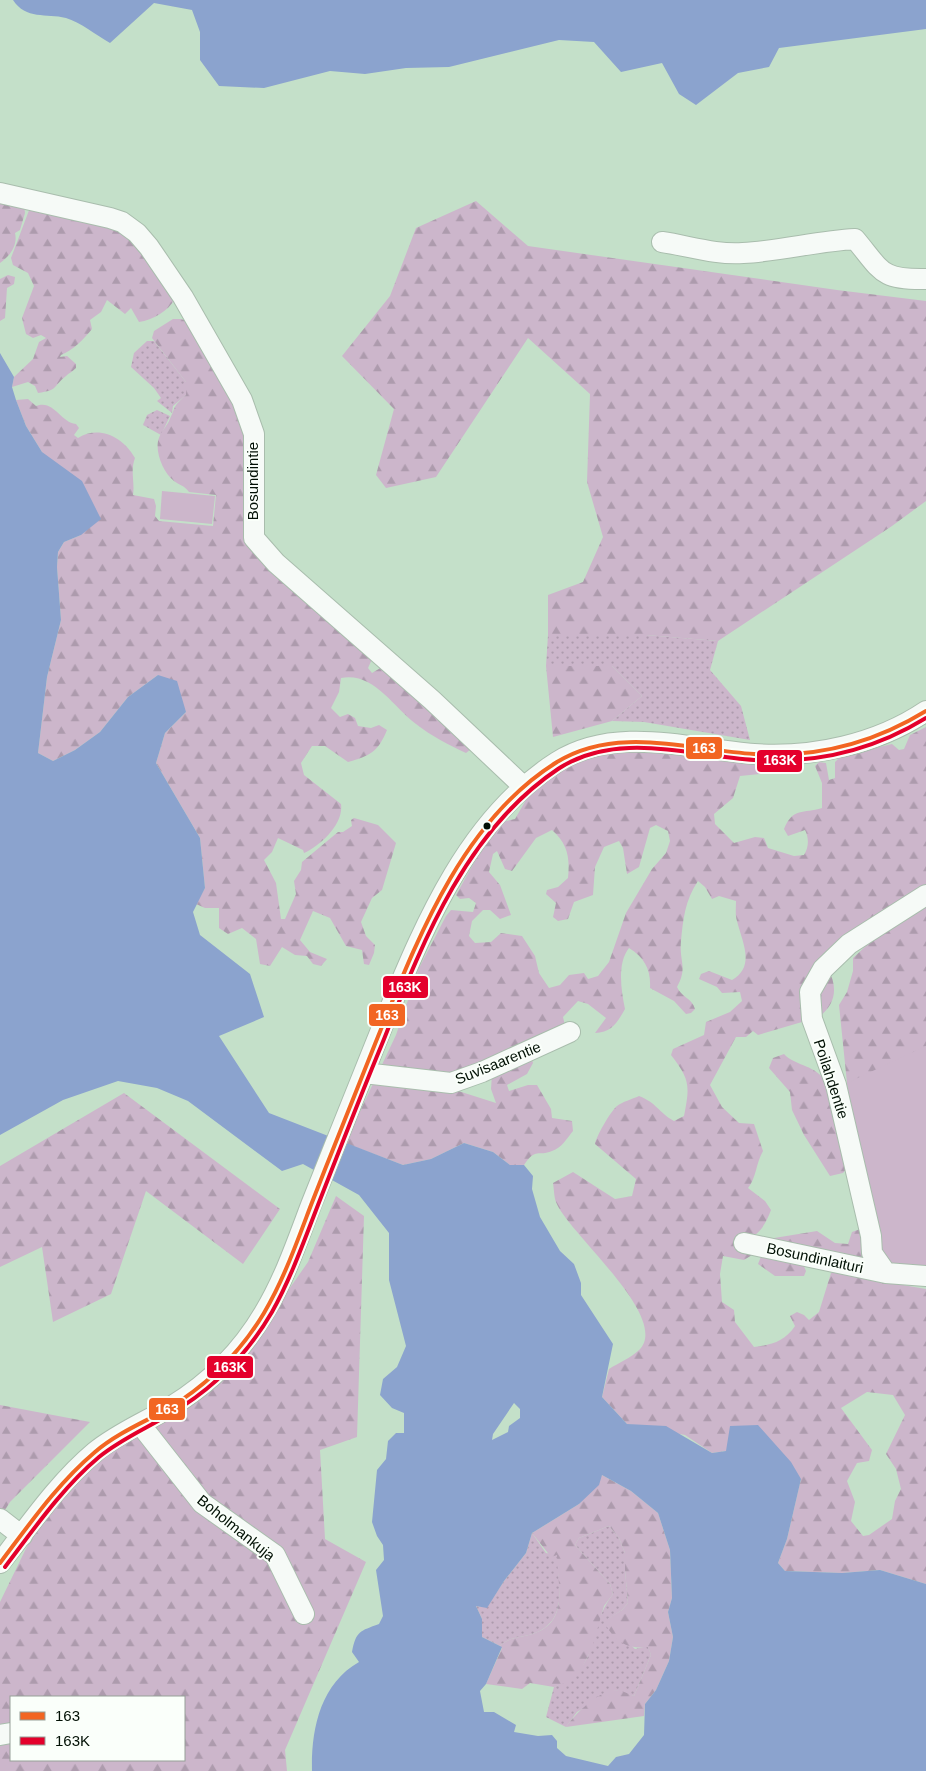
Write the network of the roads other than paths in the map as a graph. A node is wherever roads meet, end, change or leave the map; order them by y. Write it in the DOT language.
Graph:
graph roads {
  1 [pos="0,193"];
  2 [pos="662,242"];
  3 [pos="926,279"];
  4 [pos="926,711"];
  5 [pos="524,788"];
  6 [pos="926,895"];
  7 [pos="570,1032"];
  8 [pos="364,1072"];
  9 [pos="744,1243"];
  10 [pos="886,1272"];
  11 [pos="926,1276"];
  12 [pos="140,1424"];
  13 [pos="0,1519"];
  14 [pos="22,1536"];
  15 [pos="0,1563"];
  16 [pos="304,1614"];
  1 -- 5 [label="street, Bosundintie"];
  2 -- 3 [label="street"];
  4 -- 5 [label="street"];
  5 -- 8 [label="street"];
  6 -- 10 [label="street, Poilahdentie"];
  7 -- 8 [label="street, Suvisaarentie"];
  8 -- 12 [label="street"];
  9 -- 10 [label="street, Bosundinlaituri"];
  10 -- 11 [label="street"];
  12 -- 14 [label="street"];
  12 -- 16 [label="street, Boholmankuja"];
  13 -- 14 [label="street"];
  14 -- 15 [label="street"];
}
